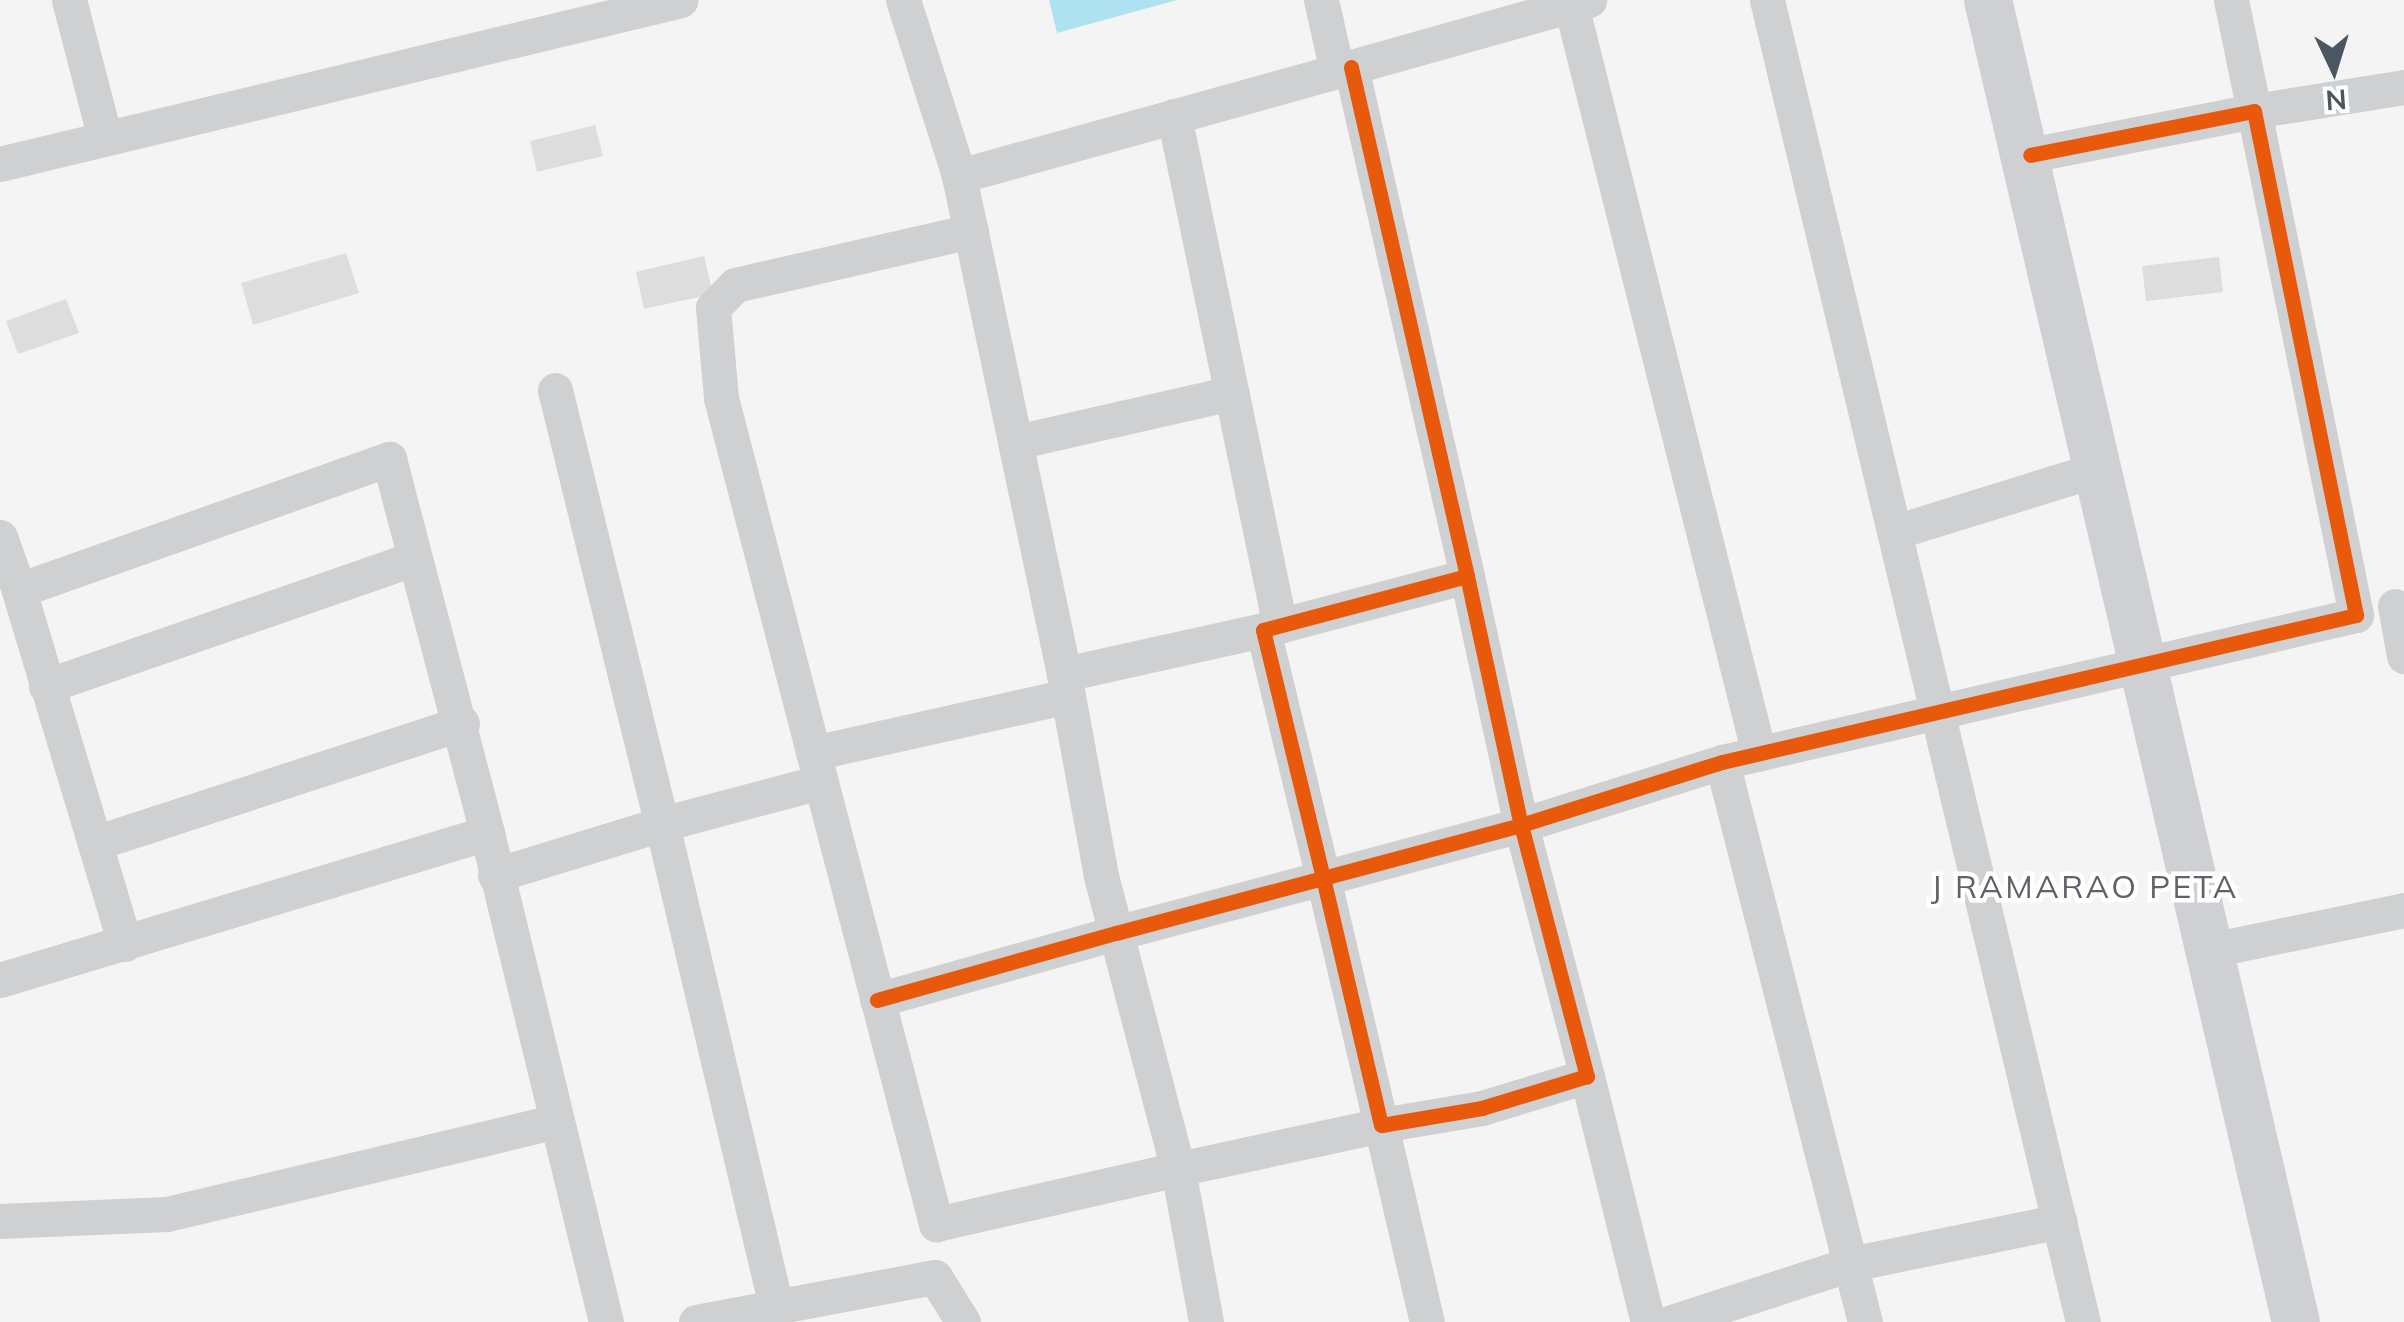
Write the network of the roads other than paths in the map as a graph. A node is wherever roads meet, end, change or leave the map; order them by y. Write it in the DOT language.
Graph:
graph roads {
  1 [pos="69,0"];
  2 [pos="681,0"];
  3 [pos="903,0"];
  4 [pos="1320,0"];
  5 [pos="1767,0"];
  6 [pos="1988,0"];
  7 [pos="2231,0"];
  8 [pos="1580,2"];
  9 [pos="1344,69"];
  10 [pos="2404,86"];
  11 [pos="2254,111"];
  12 [pos="1174,116"];
  13 [pos="105,138"];
  14 [pos="2030,155"];
  15 [pos="0,164"];
  16 [pos="960,176"];
  17 [pos="971,230"];
  18 [pos="555,390"];
  19 [pos="1232,393"];
  20 [pos="1016,442"];
  21 [pos="2101,468"];
  22 [pos="1898,531"];
  23 [pos="0,537"];
  24 [pos="413,559"];
  25 [pos="1467,576"];
  26 [pos="19,590"];
  27 [pos="2400,605"];
  28 [pos="2356,615"];
  29 [pos="1271,628"];
  30 [pos="2404,656"];
  31 [pos="2145,664"];
  32 [pos="1066,685"];
  33 [pos="46,686"];
  34 [pos="1942,716"];
  35 [pos="462,723"];
  36 [pos="1759,754"];
  37 [pos="1722,762"];
  38 [pos="816,767"];
  39 [pos="662,824"];
  40 [pos="1521,825"];
  41 [pos="488,833"];
  42 [pos="95,843"];
  43 [pos="495,875"];
  44 [pos="1323,878"];
  45 [pos="2404,910"];
  46 [pos="1116,933"];
  47 [pos="125,944"];
  48 [pos="2211,950"];
  49 [pos="0,980"];
  50 [pos="877,1000"];
  51 [pos="1587,1076"];
  52 [pos="556,1121"];
  53 [pos="1381,1126"];
  54 [pos="1178,1169"];
  55 [pos="2060,1221"];
  56 [pos="0,1222"];
  57 [pos="1851,1264"];
  58 [pos="764,1310"];
  59 [pos="606,1322"];
  60 [pos="696,1322"];
  61 [pos="963,1322"];
  62 [pos="1206,1322"];
  63 [pos="1427,1322"];
  64 [pos="1648,1322"];
  65 [pos="1672,1322"];
  66 [pos="1864,1322"];
  67 [pos="2082,1322"];
  68 [pos="2296,1322"];
  1 -- 13 [label="street"];
  2 -- 13 [label="street"];
  3 -- 16 [label="street"];
  4 -- 9 [label="street"];
  5 -- 22 [label="street"];
  6 -- 14 [label="street"];
  7 -- 11 [label="street"];
  8 -- 9 [label="street"];
  8 -- 36 [label="street"];
  9 -- 12 [label="street"];
  9 -- 25 [label="street"];
  10 -- 11 [label="street"];
  11 -- 14 [label="street"];
  11 -- 28 [label="street"];
  12 -- 16 [label="street"];
  12 -- 19 [label="street"];
  13 -- 15 [label="street"];
  14 -- 21 [label="street"];
  16 -- 17 [label="street"];
  17 -- 20 [label="street"];
  17 -- 38 [label="street"];
  18 -- 39 [label="street"];
  19 -- 20 [label="street"];
  19 -- 29 [label="street"];
  20 -- 32 [label="street"];
  21 -- 22 [label="street"];
  21 -- 31 [label="street"];
  22 -- 34 [label="street"];
  23 -- 26 [label="street"];
  24 -- 26 [label="street"];
  24 -- 33 [label="street"];
  24 -- 35 [label="street"];
  25 -- 29 [label="street"];
  25 -- 40 [label="street"];
  26 -- 33 [label="street"];
  27 -- 28 [label="street"];
  27 -- 30 [label="street"];
  28 -- 31 [label="street"];
  29 -- 32 [label="street"];
  29 -- 44 [label="street"];
  31 -- 34 [label="street"];
  31 -- 48 [label="street"];
  32 -- 38 [label="street"];
  32 -- 46 [label="street"];
  33 -- 42 [label="street"];
  34 -- 36 [label="street"];
  34 -- 55 [label="street"];
  35 -- 41 [label="street"];
  35 -- 42 [label="street"];
  36 -- 37 [label="street"];
  37 -- 40 [label="street"];
  37 -- 57 [label="street"];
  38 -- 39 [label="street"];
  38 -- 50 [label="street"];
  39 -- 43 [label="street"];
  39 -- 58 [label="street"];
  40 -- 44 [label="street"];
  40 -- 51 [label="street"];
  41 -- 43 [label="street"];
  41 -- 47 [label="street"];
  42 -- 47 [label="street"];
  43 -- 52 [label="street"];
  44 -- 46 [label="street"];
  44 -- 53 [label="street"];
  45 -- 48 [label="street"];
  46 -- 50 [label="street"];
  46 -- 54 [label="street"];
  47 -- 49 [label="street"];
  48 -- 68 [label="street"];
  50 -- 54 [label="street"];
  51 -- 53 [label="street"];
  51 -- 64 [label="street"];
  52 -- 56 [label="street"];
  52 -- 59 [label="street"];
  53 -- 54 [label="street"];
  53 -- 63 [label="street"];
  54 -- 62 [label="street"];
  55 -- 57 [label="street"];
  55 -- 67 [label="street"];
  57 -- 65 [label="street"];
  57 -- 66 [label="street"];
  58 -- 60 [label="street"];
  58 -- 61 [label="street"];
}
